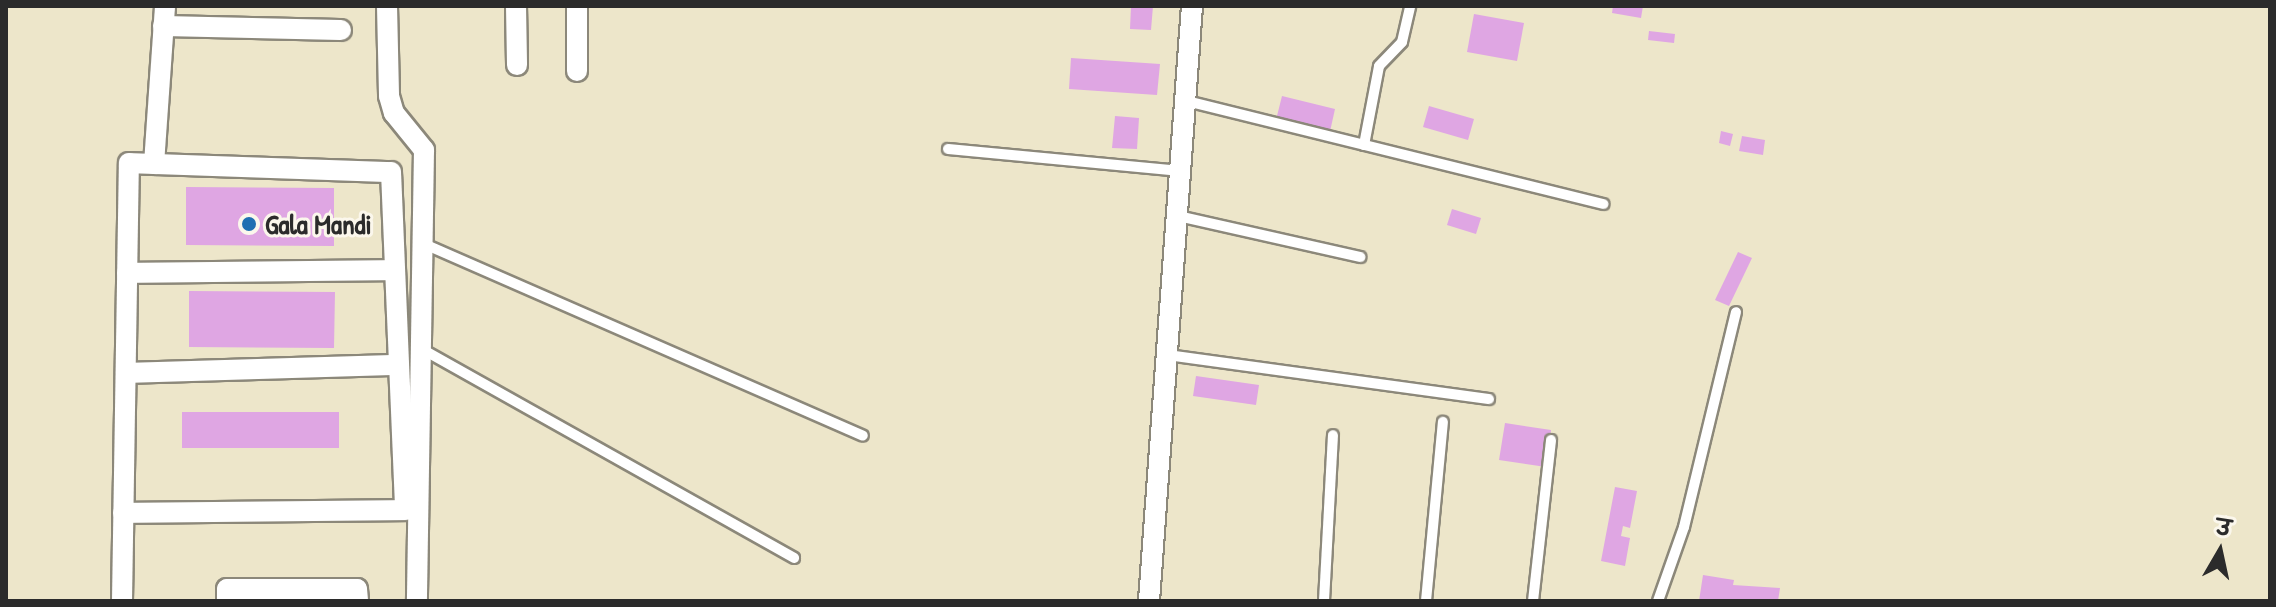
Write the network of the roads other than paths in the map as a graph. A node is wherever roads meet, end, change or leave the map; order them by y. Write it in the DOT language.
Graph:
graph roads {
  1 [pos="387,6"];
  2 [pos="516,6"];
  3 [pos="577,6"];
  4 [pos="1192,6"];
  5 [pos="1410,6"];
  6 [pos="164,16"];
  7 [pos="341,30"];
  8 [pos="517,65"];
  9 [pos="577,71"];
  10 [pos="1187,101"];
  11 [pos="1364,145"];
  12 [pos="948,149"];
  13 [pos="154,164"];
  14 [pos="1181,171"];
  15 [pos="1603,204"];
  16 [pos="1178,216"];
  17 [pos="422,243"];
  18 [pos="1360,257"];
  19 [pos="395,270"];
  20 [pos="127,273"];
  21 [pos="1736,312"];
  22 [pos="418,347"];
  23 [pos="1167,355"];
  24 [pos="399,365"];
  25 [pos="126,373"];
  26 [pos="1489,399"];
  27 [pos="1443,422"];
  28 [pos="1333,435"];
  29 [pos="863,436"];
  30 [pos="1551,440"];
  31 [pos="123,513"];
  32 [pos="794,558"];
  33 [pos="122,601"];
  34 [pos="227,601"];
  35 [pos="358,601"];
  36 [pos="417,601"];
  37 [pos="1149,601"];
  38 [pos="1324,601"];
  39 [pos="1426,601"];
  40 [pos="1533,601"];
  41 [pos="1658,601"];
  1 -- 17 [label="street"];
  2 -- 8 [label="street"];
  3 -- 9 [label="street"];
  4 -- 10 [label="street"];
  5 -- 11 [label="lane"];
  6 -- 7 [label="street"];
  6 -- 13 [label="street"];
  10 -- 11 [label="lane"];
  10 -- 14 [label="street"];
  11 -- 15 [label="lane"];
  12 -- 14 [label="lane"];
  13 -- 19 [label="street"];
  13 -- 20 [label="street"];
  14 -- 16 [label="street"];
  16 -- 18 [label="lane"];
  16 -- 23 [label="street"];
  17 -- 22 [label="street"];
  17 -- 29 [label="lane"];
  19 -- 20 [label="street"];
  19 -- 24 [label="street"];
  20 -- 25 [label="street"];
  21 -- 41 [label="lane"];
  22 -- 32 [label="lane"];
  22 -- 36 [label="street"];
  23 -- 26 [label="lane"];
  23 -- 37 [label="street"];
  24 -- 25 [label="street"];
  24 -- 31 [label="street"];
  25 -- 31 [label="street"];
  27 -- 39 [label="lane"];
  28 -- 38 [label="lane"];
  30 -- 40 [label="lane"];
  31 -- 33 [label="street"];
  34 -- 35 [label="street"];
}
